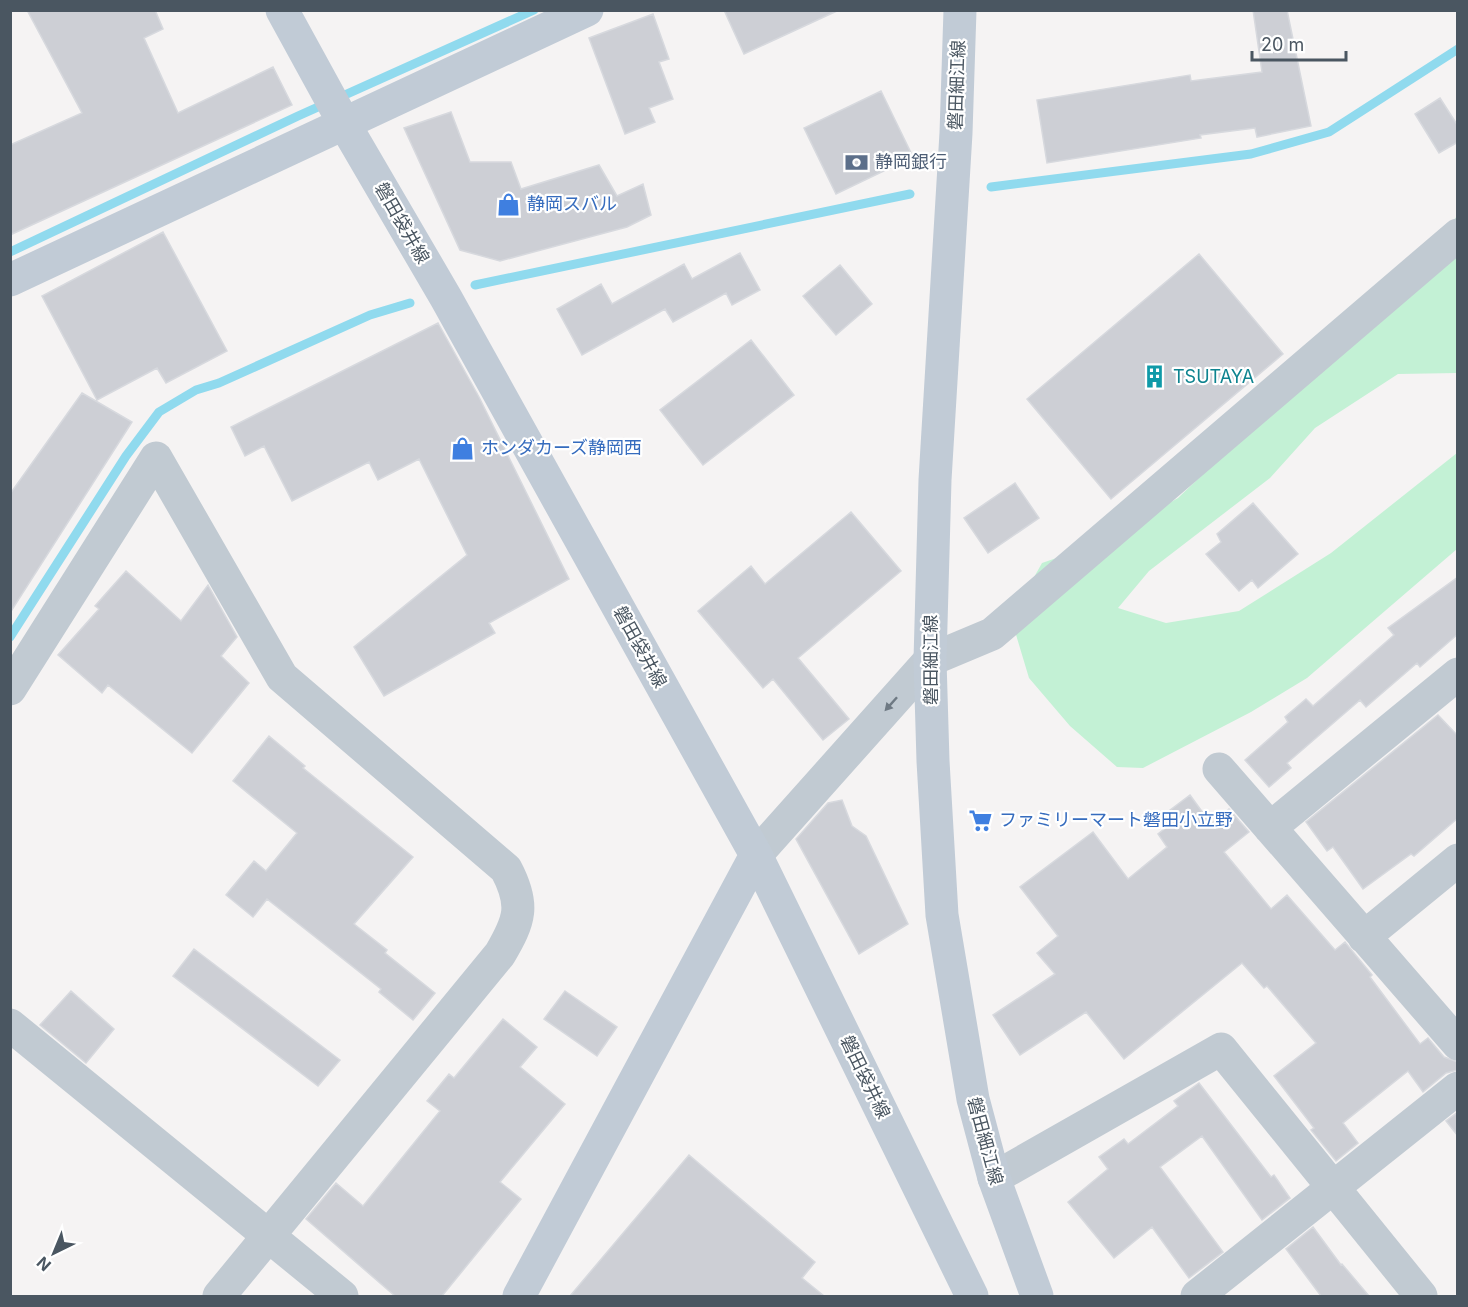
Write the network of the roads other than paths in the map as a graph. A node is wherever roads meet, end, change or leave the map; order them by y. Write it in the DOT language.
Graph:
graph roads {
  1 [pos="282,10"];
  2 [pos="587,10"];
  3 [pos="960,10"];
  4 [pos="345,125"];
  5 [pos="1458,235"];
  6 [pos="10,280"];
  7 [pos="930,660"];
  8 [pos="1458,674"];
  9 [pos="10,689"];
  10 [pos="1219,769"];
  11 [pos="1270,828"];
  12 [pos="756,855"];
  13 [pos="1458,860"];
  14 [pos="1364,937"];
  15 [pos="10,1024"];
  16 [pos="1458,1044"];
  17 [pos="1458,1088"];
  18 [pos="993,1178"];
  19 [pos="1334,1188"];
  20 [pos="269,1236"];
  21 [pos="219,1296"];
  22 [pos="342,1296"];
  23 [pos="519,1296"];
  24 [pos="972,1296"];
  25 [pos="1037,1296"];
  26 [pos="1197,1296"];
  27 [pos="1421,1296"];
  1 -- 4 [label="main road, 磐田袋井線"];
  2 -- 4 [label="main road"];
  3 -- 7 [label="main road, 磐田細江線"];
  4 -- 6 [label="main road"];
  4 -- 12 [label="main road, 磐田袋井線"];
  5 -- 7 [label="street"];
  7 -- 12 [label="street, one-way"];
  7 -- 18 [label="main road, 磐田細江線"];
  8 -- 11 [label="street"];
  9 -- 20 [label="street"];
  10 -- 11 [label="street"];
  11 -- 14 [label="street"];
  12 -- 23 [label="main road"];
  12 -- 24 [label="main road, 磐田袋井線"];
  13 -- 14 [label="street"];
  14 -- 16 [label="street"];
  15 -- 20 [label="street"];
  17 -- 19 [label="street"];
  18 -- 19 [label="street"];
  18 -- 25 [label="main road, 磐田細江線"];
  19 -- 26 [label="street"];
  19 -- 27 [label="street"];
  20 -- 21 [label="street"];
  20 -- 22 [label="street"];
}
